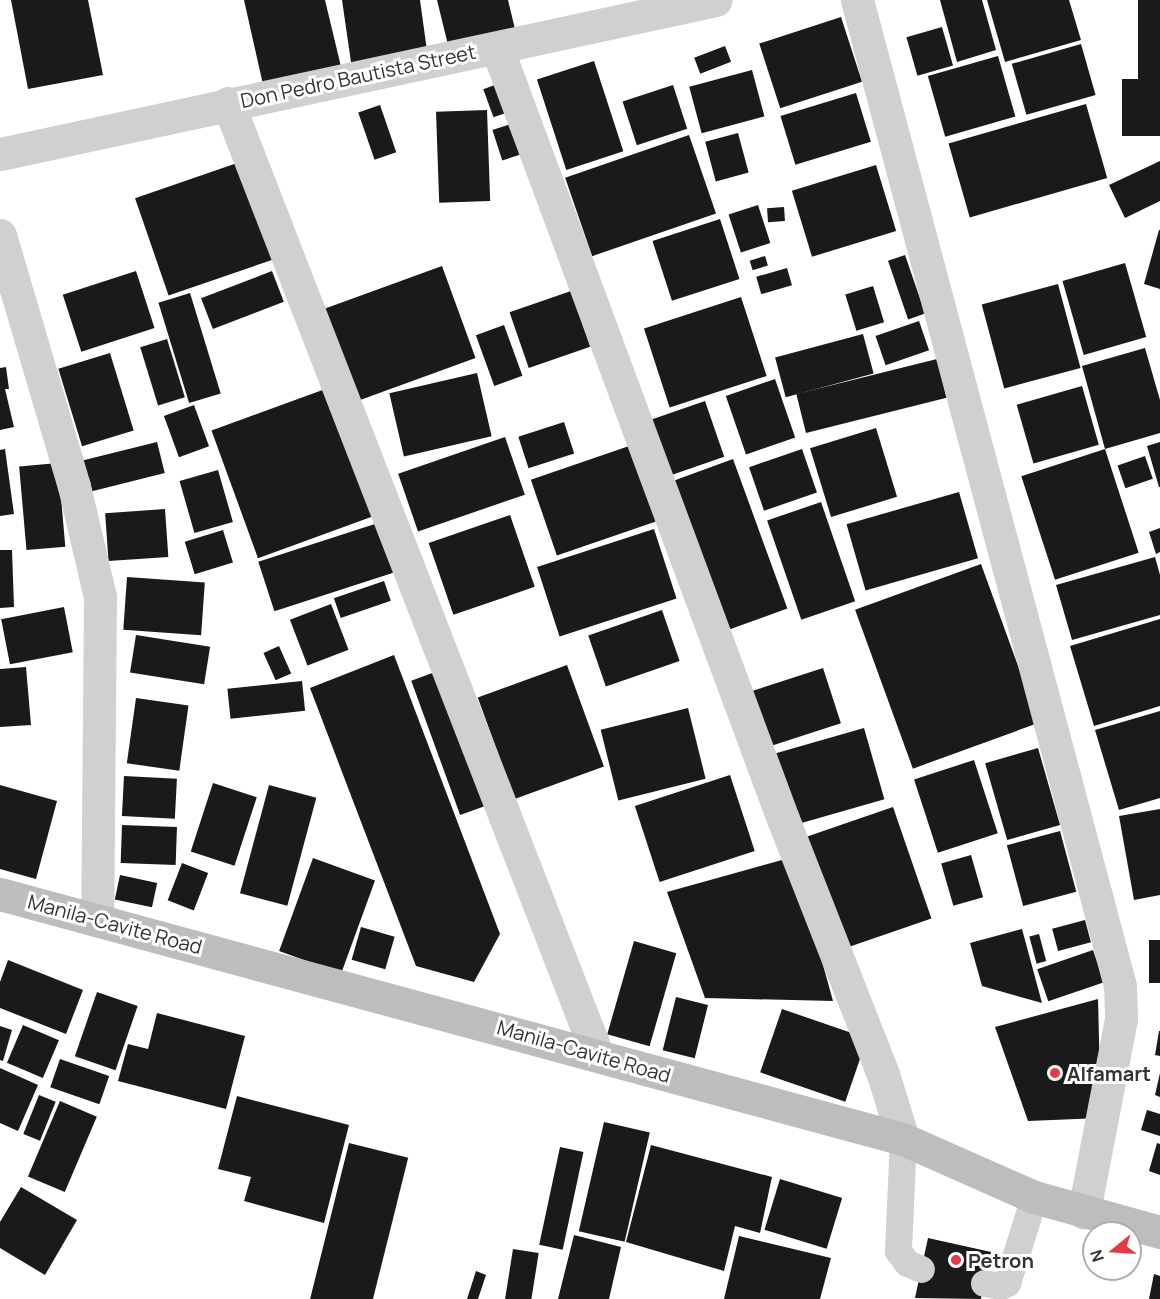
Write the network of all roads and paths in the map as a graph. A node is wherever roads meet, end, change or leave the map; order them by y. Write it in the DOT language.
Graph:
graph roads {
  1 [pos="716,0"];
  2 [pos="857,0"];
  3 [pos="497,48"];
  4 [pos="228,103"];
  5 [pos="0,154"];
  6 [pos="0,235"];
  7 [pos="0,894"];
  8 [pos="97,919"];
  9 [pos="597,1054"];
  10 [pos="903,1139"];
  11 [pos="1034,1197"];
  12 [pos="1084,1212"];
  13 [pos="1160,1232"];
  14 [pos="921,1269"];
  15 [pos="984,1283"];
  1 -- 3 [label="street, Don Pedro Bautista Street"];
  2 -- 12 [label="street"];
  3 -- 4 [label="street, Don Pedro Bautista Street"];
  3 -- 10 [label="street"];
  4 -- 5 [label="street, Don Pedro Bautista Street"];
  4 -- 9 [label="street"];
  6 -- 8 [label="street"];
  7 -- 8 [label="main road, Manila-Cavite Road"];
  8 -- 9 [label="main road, Manila-Cavite Road"];
  9 -- 10 [label="main road, Manila-Cavite Road"];
  10 -- 11 [label="main road, Manila-Cavite Road"];
  10 -- 14 [label="lane"];
  11 -- 12 [label="main road, Manila-Cavite Road"];
  11 -- 15 [label="lane"];
  12 -- 13 [label="main road, Manila-Cavite Road"];
}
